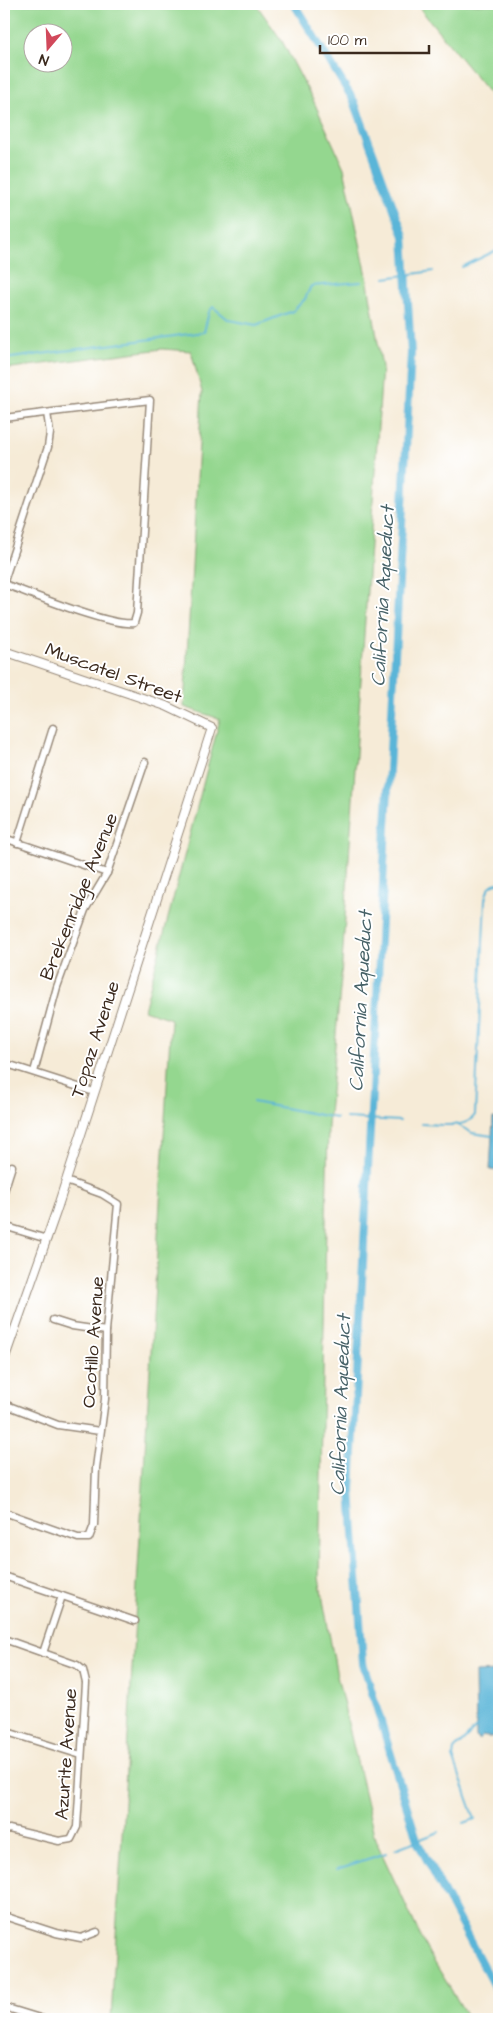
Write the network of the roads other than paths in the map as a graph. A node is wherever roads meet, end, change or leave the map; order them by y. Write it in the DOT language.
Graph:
graph roads {
  1 [pos="47,413"];
  2 [pos="4,418"];
  3 [pos="4,582"];
  4 [pos="4,651"];
  5 [pos="53,728"];
  6 [pos="212,728"];
  7 [pos="145,762"];
  8 [pos="4,838"];
  9 [pos="17,843"];
  10 [pos="107,873"];
  11 [pos="4,1064"];
  12 [pos="34,1072"];
  13 [pos="94,1092"];
  14 [pos="12,1166"];
  15 [pos="66,1181"];
  16 [pos="4,1191"];
  17 [pos="4,1226"];
  18 [pos="47,1239"];
  19 [pos="53,1320"];
  20 [pos="106,1330"];
  21 [pos="4,1360"];
  22 [pos="4,1404"];
  23 [pos="100,1431"];
  24 [pos="4,1512"];
  25 [pos="4,1576"];
  26 [pos="62,1596"];
  27 [pos="135,1621"];
  28 [pos="4,1639"];
  29 [pos="43,1654"];
  30 [pos="4,1732"];
  31 [pos="81,1755"];
  32 [pos="4,1830"];
  33 [pos="4,1916"];
  34 [pos="97,1932"];
  35 [pos="4,2007"];
  36 [pos="43,2019"];
  1 -- 2 [label="street"];
  1 -- 3 [label="street"];
  1 -- 3 [label="street"];
  4 -- 6 [label="street, Muscatel Street"];
  5 -- 9 [label="street"];
  6 -- 13 [label="street, Topaz Avenue"];
  7 -- 10 [label="street, Brekenridge Avenue"];
  8 -- 9 [label="street"];
  9 -- 10 [label="street"];
  10 -- 12 [label="street, Brekenridge Avenue"];
  11 -- 12 [label="street"];
  12 -- 13 [label="street"];
  13 -- 15 [label="street, Topaz Avenue"];
  14 -- 16 [label="street"];
  15 -- 18 [label="street, Topaz Avenue"];
  15 -- 20 [label="street, Ocotillo Avenue"];
  17 -- 18 [label="street"];
  18 -- 21 [label="street, Topaz Avenue"];
  19 -- 20 [label="street"];
  20 -- 23 [label="street, Ocotillo Avenue"];
  22 -- 23 [label="street"];
  23 -- 24 [label="street, Ocotillo Avenue"];
  25 -- 26 [label="street"];
  26 -- 27 [label="street"];
  26 -- 29 [label="street"];
  28 -- 29 [label="street"];
  29 -- 31 [label="street, Azurite Avenue"];
  30 -- 31 [label="street"];
  31 -- 32 [label="street, Azurite Avenue"];
  33 -- 34 [label="street"];
  35 -- 36 [label="street"];
}
